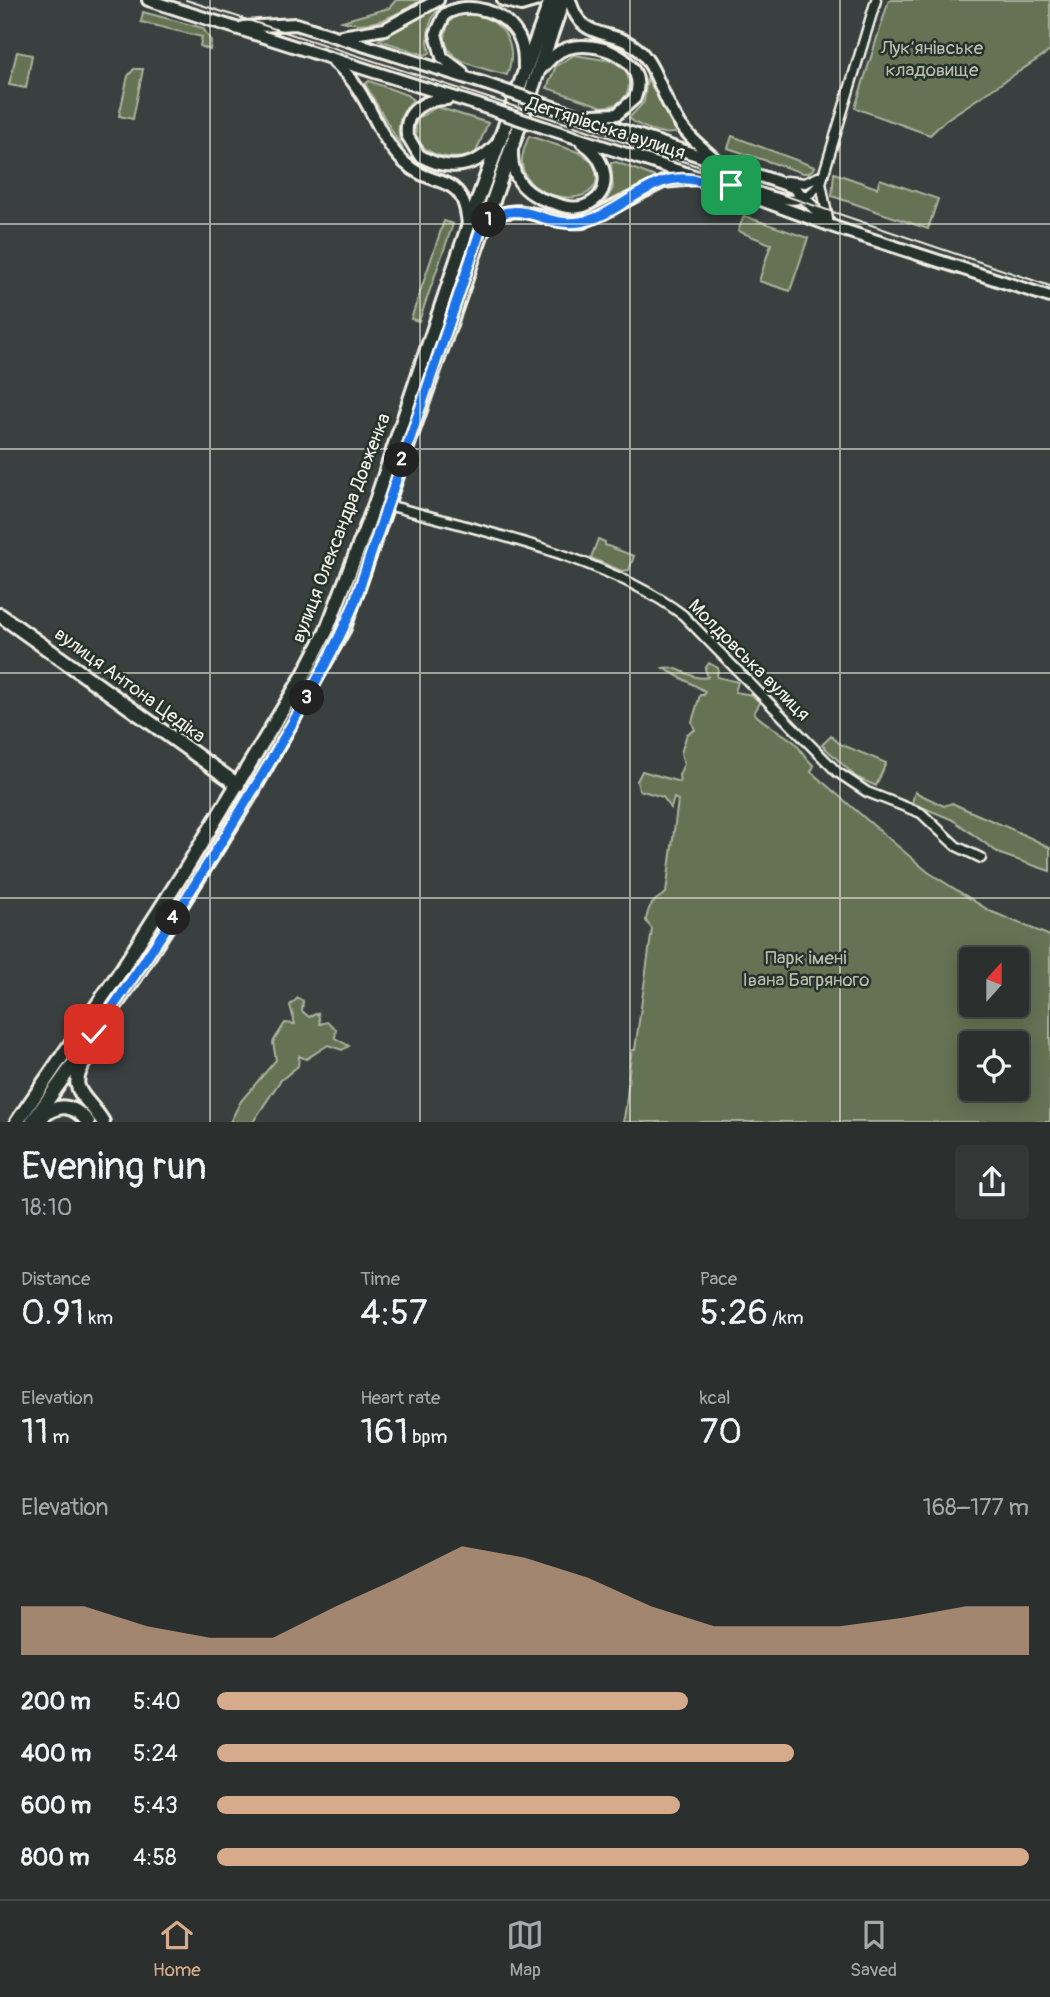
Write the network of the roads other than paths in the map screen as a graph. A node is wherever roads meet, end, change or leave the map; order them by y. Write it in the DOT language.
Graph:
graph roads {
  1 [pos="148,0"];
  2 [pos="438,0"];
  3 [pos="503,0"];
  4 [pos="538,0"];
  5 [pos="551,0"];
  6 [pos="563,0"];
  7 [pos="570,0"];
  8 [pos="876,0"];
  9 [pos="232,27"];
  10 [pos="335,37"];
  11 [pos="329,58"];
  12 [pos="530,74"];
  13 [pos="486,84"];
  14 [pos="459,99"];
  15 [pos="575,114"];
  16 [pos="570,136"];
  17 [pos="507,138"];
  18 [pos="719,162"];
  19 [pos="766,177"];
  20 [pos="822,179"];
  21 [pos="708,180"];
  22 [pos="724,186"];
  23 [pos="805,197"];
  24 [pos="483,223"];
  25 [pos="833,225"];
  26 [pos="468,227"];
  27 [pos="1050,298"];
  28 [pos="387,505"];
  29 [pos="0,615"];
  30 [pos="237,785"];
  31 [pos="981,858"];
  32 [pos="136,975"];
  33 [pos="16,1122"];
  34 [pos="34,1122"];
  35 [pos="88,1122"];
  36 [pos="103,1122"];
  1 -- 9 [label="main road, Дегтярівська вулиця"];
  2 -- 10 [label="main road"];
  3 -- 4 [label="main road"];
  5 -- 12 [label="main road, вулиця Олександра Довженка"];
  6 -- 12 [label="main road, вулиця Олександра Довженка"];
  7 -- 18 [label="main road"];
  8 -- 20 [label="street"];
  9 -- 10 [label="main road, Дегтярівська вулиця"];
  9 -- 11 [label="main road, Дегтярівська вулиця"];
  10 -- 13 [label="main road, Дегтярівська вулиця"];
  11 -- 14 [label="main road, Дегтярівська вулиця"];
  11 -- 26 [label="main road"];
  12 -- 13 [label="main road"];
  12 -- 15 [label="main road"];
  12 -- 17 [label="main road, вулиця Олександра Довженка"];
  13 -- 15 [label="main road, Дегтярівська вулиця, bridge"];
  14 -- 16 [label="main road, Дегтярівська вулиця, bridge"];
  14 -- 17 [label="main road"];
  15 -- 18 [label="main road, Дегтярівська вулиця"];
  16 -- 17 [label="main road"];
  16 -- 21 [label="main road, Дегтярівська вулиця"];
  17 -- 24 [label="main road, вулиця Олександра Довженка"];
  17 -- 26 [label="main road, вулиця Олександра Довженка"];
  18 -- 19 [label="main road, Дегтярівська вулиця"];
  19 -- 20 [label="street"];
  19 -- 23 [label="main road, Дегтярівська вулиця"];
  20 -- 23 [label="street"];
  20 -- 25 [label="street"];
  21 -- 22 [label="main road, Дегтярівська вулиця"];
  21 -- 24 [label="main road"];
  22 -- 23 [label="street"];
  22 -- 25 [label="main road, Дегтярівська вулиця"];
  23 -- 25 [label="main road, Дегтярівська вулиця"];
  24 -- 28 [label="main road, вулиця Олександра Довженка"];
  25 -- 27 [label="main road, Дегтярівська вулиця"];
  26 -- 30 [label="main road, вулиця Олександра Довженка"];
  28 -- 31 [label="street, Молдовська вулиця"];
  28 -- 32 [label="main road, вулиця Олександра Довженка"];
  29 -- 30 [label="main road, вулиця Антона Цедіка"];
  30 -- 33 [label="main road, вулиця Олександра Довженка"];
  32 -- 34 [label="main road, вулиця Олександра Довженка"];
  32 -- 36 [label="main road"];
  34 -- 35 [label="main road"];
}
